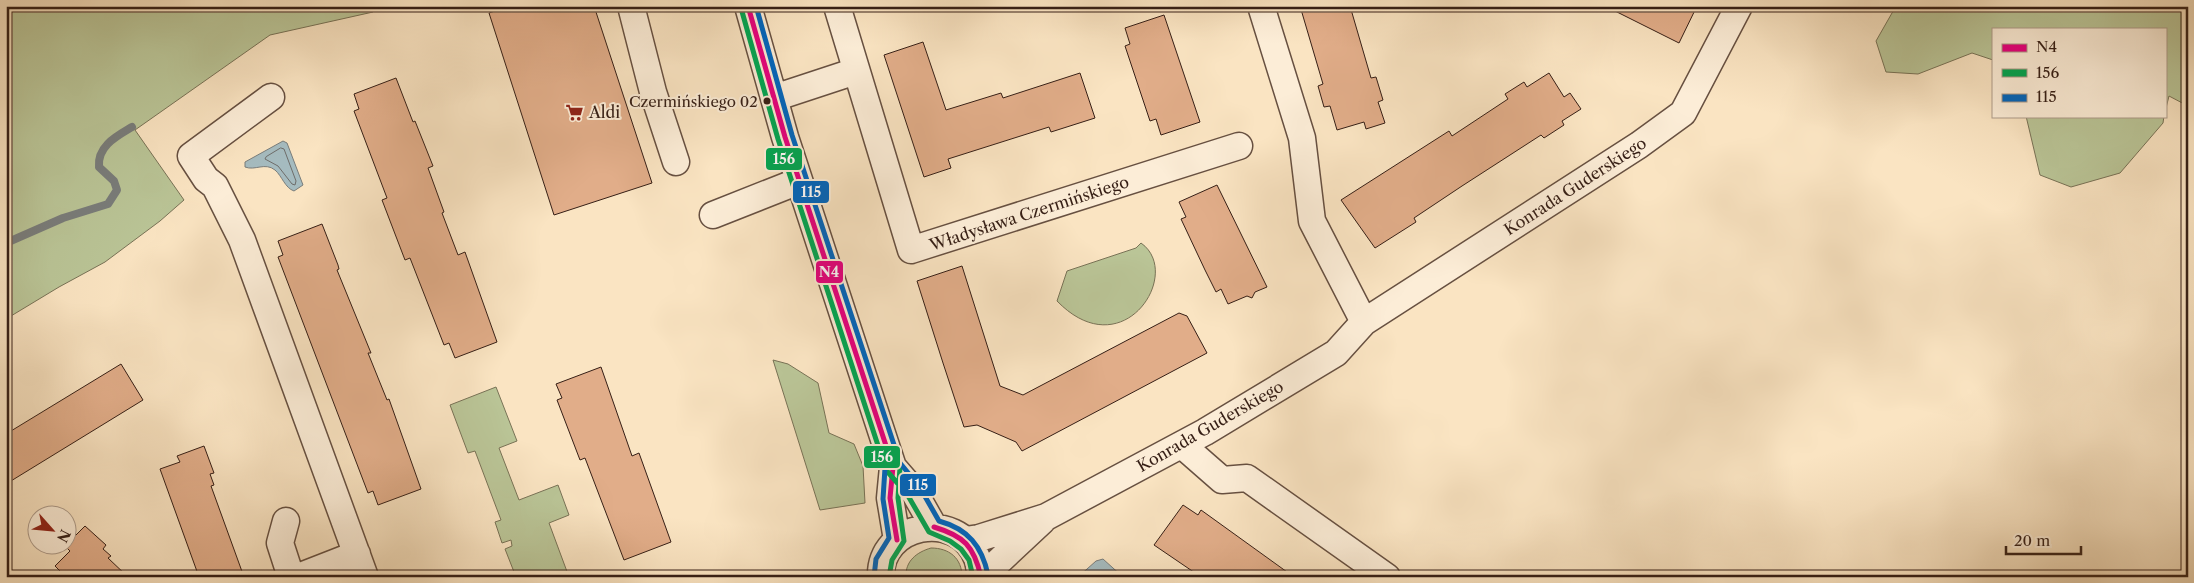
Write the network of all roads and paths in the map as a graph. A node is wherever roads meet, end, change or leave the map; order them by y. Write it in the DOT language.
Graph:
graph roads {
  1 [pos="631,6"];
  2 [pos="748,6"];
  3 [pos="837,6"];
  4 [pos="1261,6"];
  5 [pos="1740,6"];
  6 [pos="856,71"];
  7 [pos="271,97"];
  8 [pos="774,98"];
  9 [pos="1239,146"];
  10 [pos="676,162"];
  11 [pos="799,181"];
  12 [pos="712,215"];
  13 [pos="1364,322"];
  14 [pos="1182,445"];
  15 [pos="893,467"];
  16 [pos="1046,517"];
  17 [pos="286,521"];
  18 [pos="934,527"];
  19 [pos="897,540"];
  20 [pos="965,540"];
  21 [pos="361,565"];
  22 [pos="291,577"];
  23 [pos="298,577"];
  24 [pos="881,577"];
  25 [pos="982,577"];
  26 [pos="1387,577"];
  1 -- 10 [label="street"];
  2 -- 8 [label="street"];
  3 -- 6 [label="street, Władysława Czermińskiego"];
  4 -- 13 [label="street"];
  5 -- 13 [label="street, Konrada Guderskiego"];
  6 -- 8 [label="street"];
  6 -- 9 [label="street, Władysława Czermińskiego"];
  7 -- 21 [label="street"];
  8 -- 11 [label="street"];
  11 -- 12 [label="street"];
  11 -- 15 [label="street"];
  13 -- 14 [label="street, Konrada Guderskiego"];
  14 -- 16 [label="street, Konrada Guderskiego"];
  14 -- 26 [label="street"];
  15 -- 18 [label="street"];
  15 -- 19 [label="street"];
  16 -- 20 [label="street, Konrada Guderskiego"];
  16 -- 25 [label="street, Konrada Guderskiego"];
  17 -- 22 [label="street"];
  18 -- 19 [label="street"];
  18 -- 20 [label="street"];
  19 -- 24 [label="street"];
  20 -- 25 [label="street"];
  21 -- 23 [label="street"];
}
